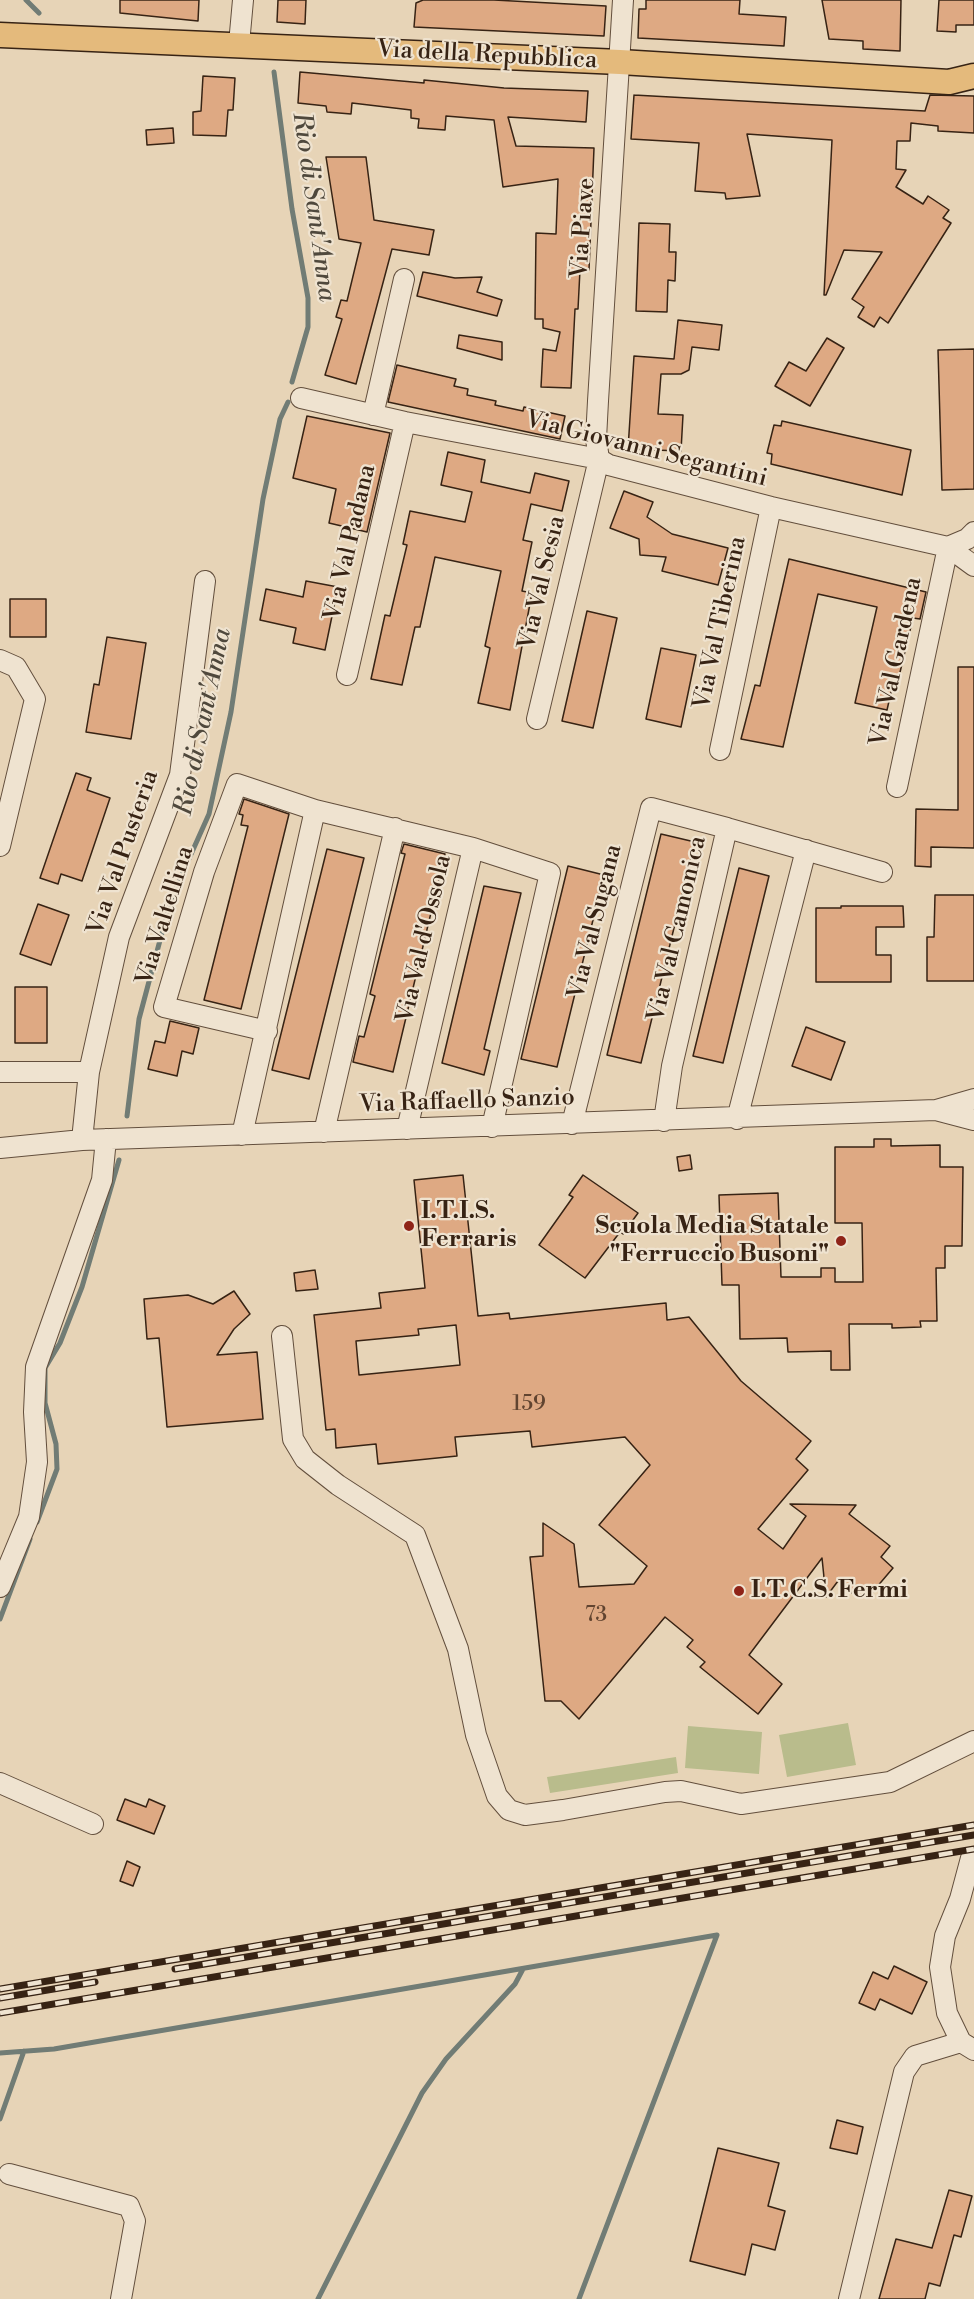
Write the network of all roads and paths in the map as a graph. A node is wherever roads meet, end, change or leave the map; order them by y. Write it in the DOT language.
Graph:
graph roads {
  1 [pos="243,0"];
  2 [pos="623,0"];
  3 [pos="0,35"];
  4 [pos="239,44"];
  5 [pos="620,62"];
  6 [pos="974,76"];
  7 [pos="949,81"];
  8 [pos="974,84"];
  9 [pos="404,279"];
  10 [pos="301,398"];
  11 [pos="373,415"];
  12 [pos="405,422"];
  13 [pos="599,459"];
  14 [pos="771,507"];
  15 [pos="974,532"];
  16 [pos="948,547"];
  17 [pos="974,566"];
  18 [pos="204,581"];
  19 [pos="0,660"];
  20 [pos="347,675"];
  21 [pos="537,719"];
  22 [pos="720,750"];
  23 [pos="897,787"];
  24 [pos="315,810"];
  25 [pos="395,828"];
  26 [pos="727,828"];
  27 [pos="0,846"];
  28 [pos="473,848"];
  29 [pos="806,849"];
  30 [pos="882,872"];
  31 [pos="267,1031"];
  32 [pos="0,1072"];
  33 [pos="89,1072"];
  34 [pos="974,1101"];
  35 [pos="936,1110"];
  36 [pos="737,1119"];
  37 [pos="974,1120"];
  38 [pos="664,1121"];
  39 [pos="572,1124"];
  40 [pos="492,1127"];
  41 [pos="407,1129"];
  42 [pos="324,1132"];
  43 [pos="242,1135"];
  44 [pos="106,1139"];
  45 [pos="82,1140"];
  46 [pos="0,1148"];
  47 [pos="282,1335"];
  48 [pos="0,1587"];
  49 [pos="974,1741"];
  50 [pos="0,1783"];
  51 [pos="93,1824"];
  52 [pos="971,1857"];
  53 [pos="968,2046"];
  54 [pos="9,2174"];
  55 [pos="121,2299"];
  56 [pos="849,2299"];
  1 -- 4 [label="street"];
  2 -- 5 [label="street, Via Piave"];
  3 -- 4 [label="main road, Via della Repubblica"];
  4 -- 5 [label="main road, Via della Repubblica"];
  5 -- 7 [label="main road, Via della Repubblica"];
  5 -- 13 [label="street, Via Piave"];
  6 -- 7 [label="main road"];
  7 -- 8 [label="street, Via della Repubblica"];
  9 -- 11 [label="street"];
  10 -- 11 [label="street, Via Giovanni Segantini"];
  11 -- 12 [label="street, Via Giovanni Segantini"];
  12 -- 13 [label="street, Via Giovanni Segantini"];
  12 -- 20 [label="street, Via Val Padana"];
  13 -- 14 [label="street, Via Giovanni Segantini"];
  13 -- 21 [label="street, Via Val Sesia"];
  14 -- 16 [label="street, Via Giovanni Segantini"];
  14 -- 22 [label="street, Via Val Tiberina"];
  15 -- 16 [label="street"];
  16 -- 17 [label="street, Via Giovanni Segantini"];
  16 -- 23 [label="street, Via Val Gardena"];
  18 -- 33 [label="street, Via Val Pusteria"];
  19 -- 27 [label="street"];
  24 -- 25 [label="street, Via Valtellina"];
  24 -- 31 [label="street"];
  24 -- 31 [label="street, Via Valtellina"];
  25 -- 28 [label="street, Via Valtellina"];
  25 -- 42 [label="street"];
  26 -- 29 [label="street, Via Val Camonica"];
  26 -- 38 [label="street, Via Val Camonica"];
  26 -- 39 [label="street, Via Val Sugana"];
  28 -- 40 [label="street, Via Val d'Ossola"];
  28 -- 41 [label="street, Via Val d'Ossola"];
  29 -- 30 [label="street, Via Val Camonica"];
  29 -- 36 [label="street"];
  31 -- 43 [label="street"];
  32 -- 33 [label="street"];
  33 -- 45 [label="street, Via Val Pusteria"];
  34 -- 35 [label="street, Via Raffaello Sanzio"];
  34 -- 37 [label="street, Via Raffaello Sanzio"];
  35 -- 36 [label="street, Via Raffaello Sanzio"];
  35 -- 37 [label="street, Via Raffaello Sanzio"];
  36 -- 38 [label="street, Via Raffaello Sanzio"];
  38 -- 39 [label="street, Via Raffaello Sanzio"];
  39 -- 40 [label="street, Via Raffaello Sanzio"];
  40 -- 41 [label="street, Via Raffaello Sanzio"];
  41 -- 42 [label="street, Via Raffaello Sanzio"];
  42 -- 43 [label="street, Via Raffaello Sanzio"];
  43 -- 44 [label="street, Via Raffaello Sanzio"];
  44 -- 45 [label="street, Via Raffaello Sanzio"];
  44 -- 48 [label="street"];
  45 -- 46 [label="street, Via Raffaello Sanzio"];
  47 -- 49 [label="street"];
  50 -- 51 [label="street"];
  52 -- 53 [label="street"];
  53 -- 56 [label="street"];
  54 -- 55 [label="street"];
}
